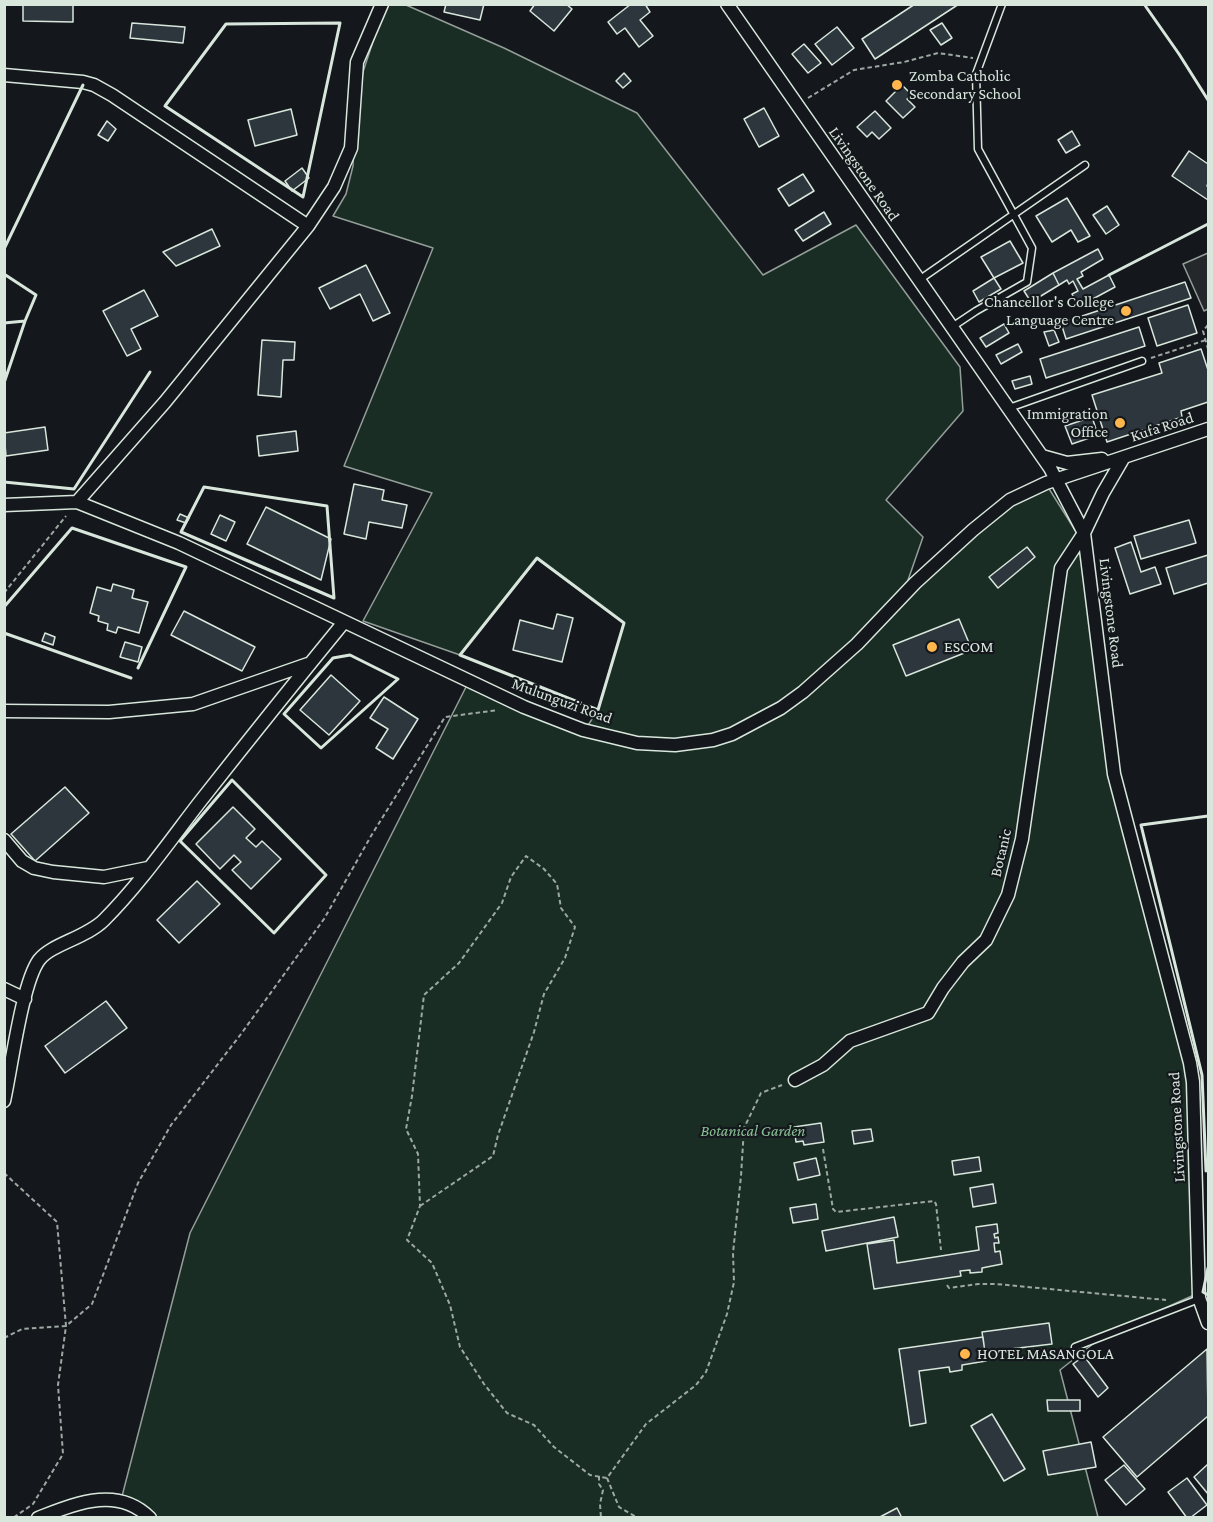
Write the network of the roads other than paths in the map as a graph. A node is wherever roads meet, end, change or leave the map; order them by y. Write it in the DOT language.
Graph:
graph roads {
  1 [pos="382,4"];
  2 [pos="728,4"];
  3 [pos="1002,4"];
  4 [pos="4,75"];
  5 [pos="1085,165"];
  6 [pos="1013,215"];
  7 [pos="308,226"];
  8 [pos="918,280"];
  9 [pos="952,327"];
  10 [pos="1142,361"];
  11 [pos="1009,408"];
  12 [pos="1209,429"];
  13 [pos="1042,456"];
  14 [pos="1124,457"];
  15 [pos="1057,480"];
  16 [pos="77,502"];
  17 [pos="4,505"];
  18 [pos="1084,533"];
  19 [pos="344,622"];
  20 [pos="310,664"];
  21 [pos="4,711"];
  22 [pos="4,840"];
  23 [pos="148,868"];
  24 [pos="4,989"];
  25 [pos="25,999"];
  26 [pos="795,1080"];
  27 [pos="4,1101"];
  28 [pos="1199,1298"];
  29 [pos="1209,1323"];
  30 [pos="1076,1347"];
  31 [pos="38,1518"];
  32 [pos="150,1518"];
  1 -- 7 [label="street"];
  2 -- 8 [label="street, Livingstone Road"];
  3 -- 6 [label="lane"];
  4 -- 7 [label="street"];
  5 -- 6 [label="lane"];
  6 -- 8 [label="lane"];
  6 -- 9 [label="lane"];
  7 -- 16 [label="street"];
  8 -- 9 [label="street, Livingstone Road"];
  9 -- 11 [label="street, Livingstone Road"];
  10 -- 11 [label="lane"];
  11 -- 13 [label="street, Livingstone Road"];
  12 -- 14 [label="street, Kufa Road"];
  13 -- 14 [label="street"];
  13 -- 15 [label="street, Livingstone Road"];
  14 -- 15 [label="street, Kufa Road"];
  14 -- 18 [label="street, Botanic"];
  15 -- 18 [label="street, Livingstone Road"];
  15 -- 19 [label="street, Mulunguzi Road"];
  16 -- 17 [label="street, Mulunguzi Road"];
  16 -- 19 [label="street, Mulunguzi Road"];
  18 -- 26 [label="street, Botanic"];
  18 -- 28 [label="street, Livingstone Road"];
  19 -- 20 [label="street"];
  20 -- 21 [label="street"];
  20 -- 23 [label="street"];
  22 -- 23 [label="street"];
  23 -- 25 [label="street"];
  24 -- 25 [label="street"];
  25 -- 27 [label="street"];
  28 -- 29 [label="street, Livingstone Road"];
  28 -- 30 [label="lane"];
  31 -- 32 [label="street"];
}
